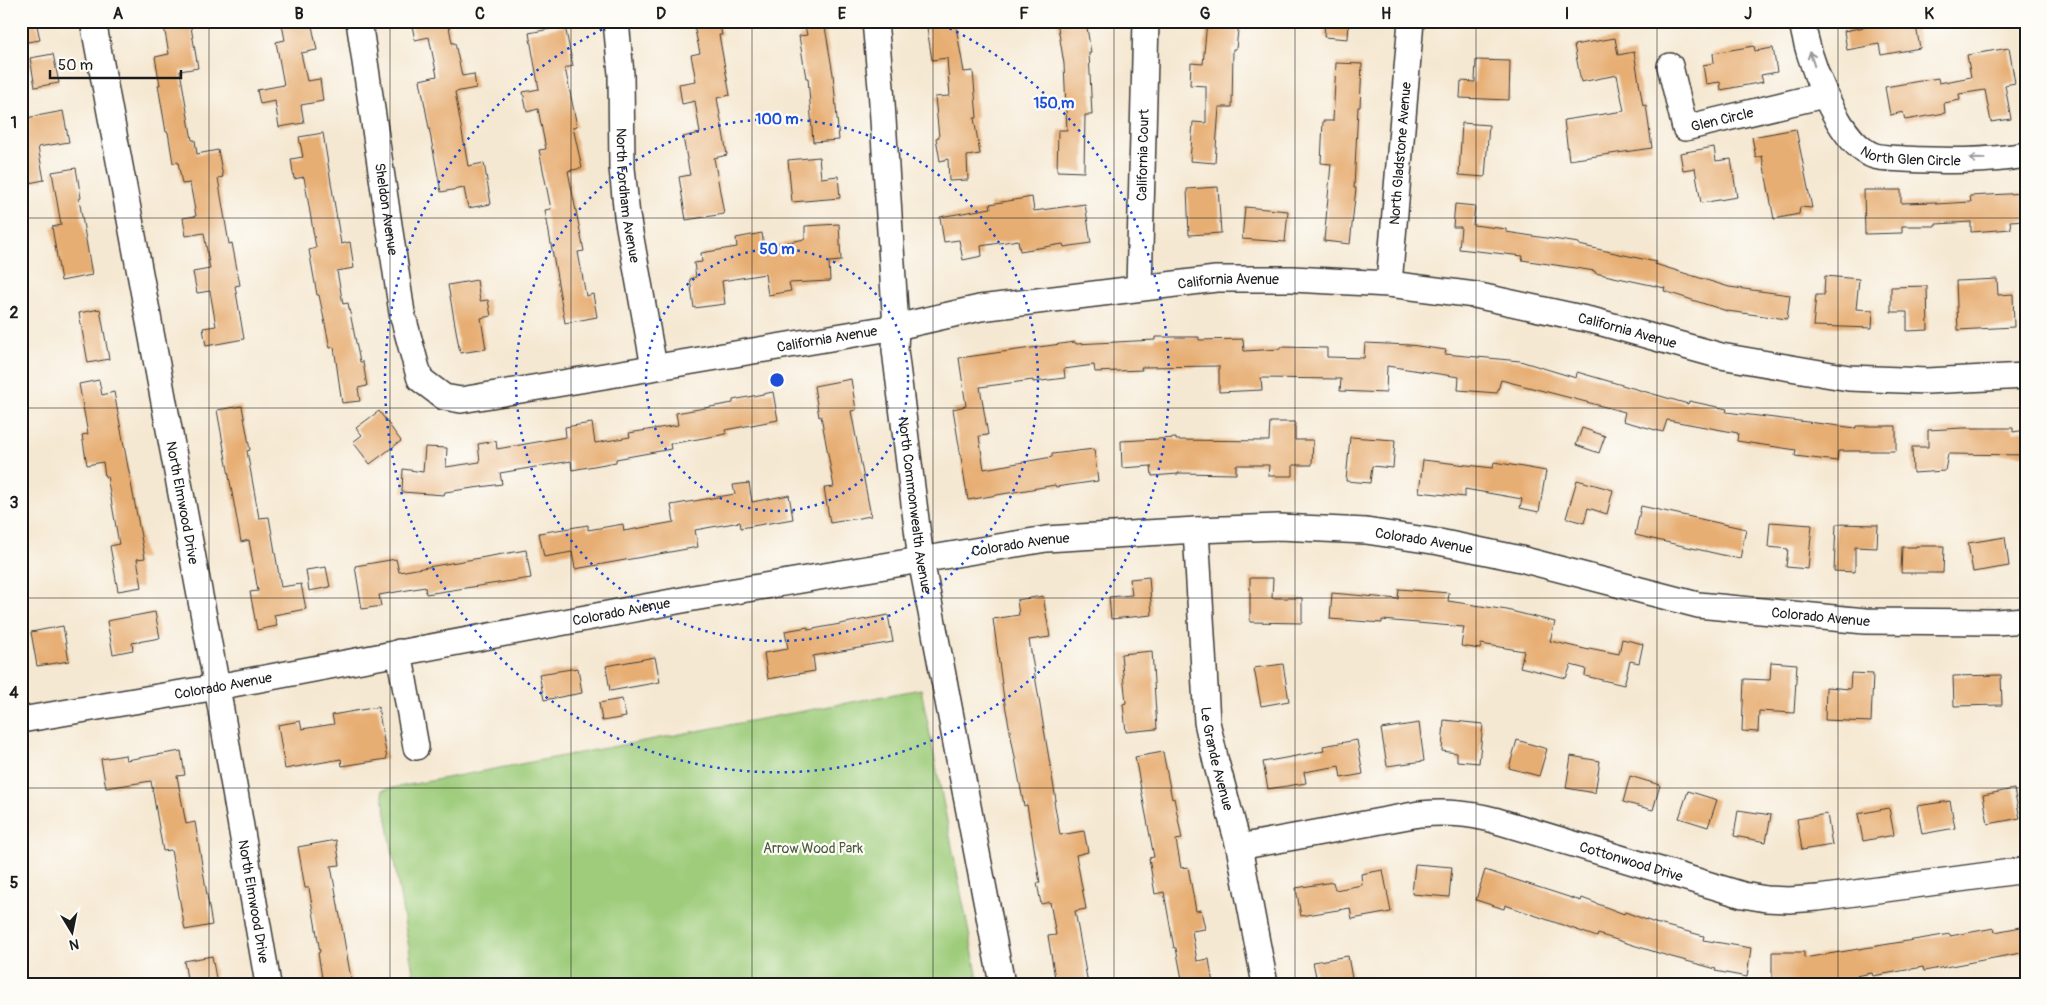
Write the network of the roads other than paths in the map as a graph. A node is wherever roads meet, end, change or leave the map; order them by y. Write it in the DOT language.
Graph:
graph roads {
  1 [pos="93,21"];
  2 [pos="359,21"];
  3 [pos="616,21"];
  4 [pos="875,21"];
  5 [pos="1146,21"];
  6 [pos="1410,21"];
  7 [pos="1802,21"];
  8 [pos="1670,66"];
  9 [pos="1824,95"];
  10 [pos="2026,155"];
  11 [pos="1389,284"];
  12 [pos="1139,287"];
  13 [pos="896,327"];
  14 [pos="654,367"];
  15 [pos="2026,376"];
  16 [pos="433,389"];
  17 [pos="1196,530"];
  18 [pos="921,560"];
  19 [pos="2026,620"];
  20 [pos="399,652"];
  21 [pos="218,687"];
  22 [pos="21,720"];
  23 [pos="416,747"];
  24 [pos="1240,847"];
  25 [pos="2026,870"];
  26 [pos="268,984"];
  27 [pos="1002,984"];
  28 [pos="1266,984"];
  1 -- 21 [label="street, North Elmwood Drive"];
  2 -- 16 [label="street, Sheldon Avenue"];
  3 -- 14 [label="street, North Fordham Avenue"];
  4 -- 13 [label="street, North Commonwealth Avenue"];
  5 -- 12 [label="street, California Court"];
  6 -- 11 [label="street, North Gladstone Avenue"];
  9 -- 7 [label="street, North Glen Circle, one-way"];
  8 -- 9 [label="street, Glen Circle"];
  10 -- 9 [label="street, North Glen Circle, one-way"];
  11 -- 12 [label="street, California Avenue"];
  11 -- 15 [label="street, California Avenue"];
  12 -- 13 [label="street, California Avenue"];
  13 -- 14 [label="street, California Avenue"];
  13 -- 18 [label="street, North Commonwealth Avenue"];
  14 -- 16 [label="street, California Avenue"];
  17 -- 18 [label="street, Colorado Avenue"];
  17 -- 19 [label="street, Colorado Avenue"];
  17 -- 24 [label="street, Le Grande Avenue"];
  18 -- 20 [label="street, Colorado Avenue"];
  18 -- 27 [label="street, North Commonwealth Avenue"];
  20 -- 21 [label="street, Colorado Avenue"];
  20 -- 23 [label="street"];
  21 -- 22 [label="street, Colorado Avenue"];
  21 -- 26 [label="street, North Elmwood Drive"];
  24 -- 25 [label="street, Cottonwood Drive"];
  24 -- 28 [label="street, Le Grande Avenue"];
}
